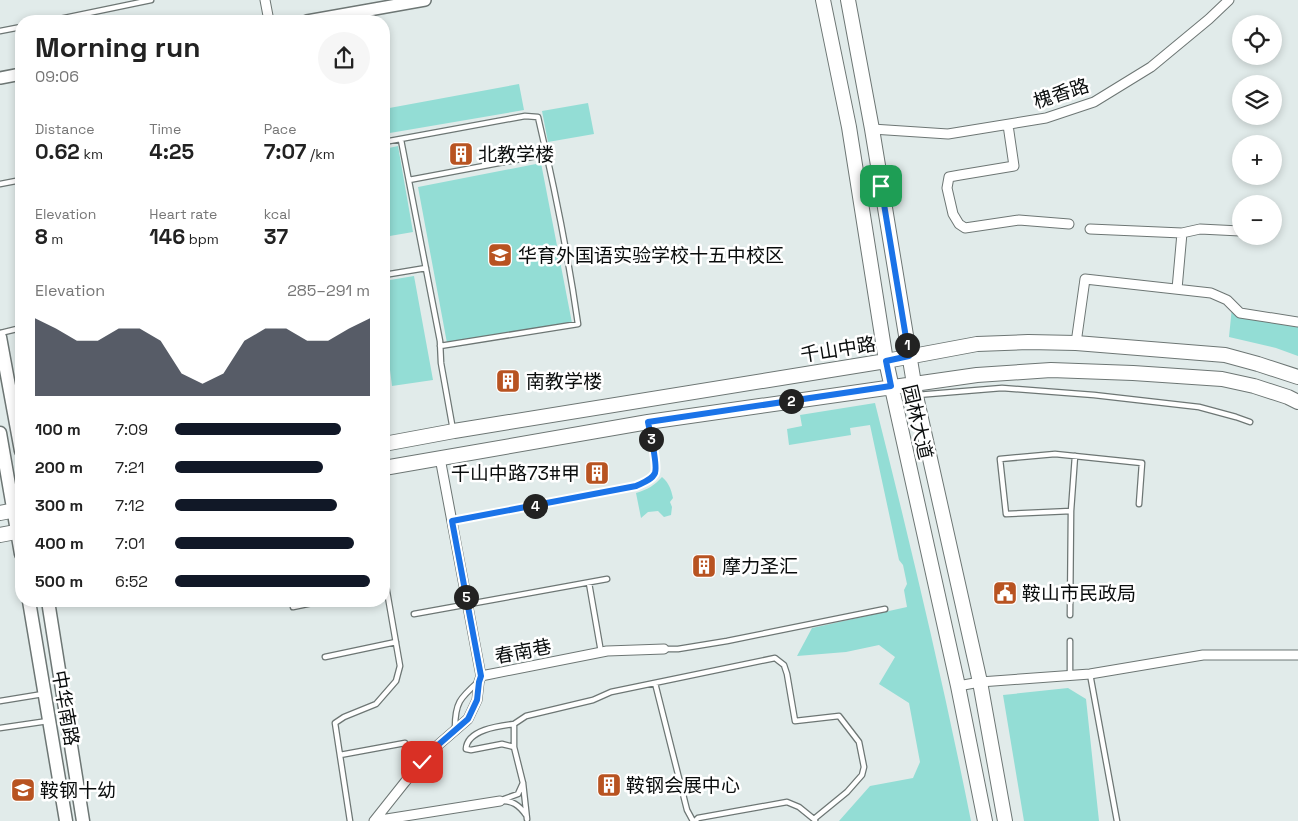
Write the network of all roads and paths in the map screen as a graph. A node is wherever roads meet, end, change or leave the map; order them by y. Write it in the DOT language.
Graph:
graph roads {
  1 [pos="151,0"];
  2 [pos="265,0"];
  3 [pos="425,0"];
  4 [pos="823,0"];
  5 [pos="848,0"];
  6 [pos="1229,0"];
  7 [pos="79,15"];
  8 [pos="268,15"];
  9 [pos="341,15"];
  10 [pos="15,28"];
  11 [pos="0,31"];
  12 [pos="15,75"];
  13 [pos="0,78"];
  14 [pos="1008,125"];
  15 [pos="872,129"];
  16 [pos="401,140"];
  17 [pos="390,141"];
  18 [pos="547,154"];
  19 [pos="409,180"];
  20 [pos="15,181"];
  21 [pos="0,184"];
  22 [pos="1070,224"];
  23 [pos="1090,229"];
  24 [pos="1232,231"];
  25 [pos="1182,233"];
  26 [pos="426,268"];
  27 [pos="390,274"];
  28 [pos="1176,289"];
  29 [pos="1298,322"];
  30 [pos="15,329"];
  31 [pos="0,332"];
  32 [pos="0,337"];
  33 [pos="1076,343"];
  34 [pos="440,346"];
  35 [pos="909,356"];
  36 [pos="886,361"];
  37 [pos="1298,377"];
  38 [pos="891,386"];
  39 [pos="915,390"];
  40 [pos="1298,402"];
  41 [pos="15,418"];
  42 [pos="648,422"];
  43 [pos="1250,422"];
  44 [pos="454,432"];
  45 [pos="0,433"];
  46 [pos="390,443"];
  47 [pos="1075,456"];
  48 [pos="440,458"];
  49 [pos="390,467"];
  50 [pos="1139,504"];
  51 [pos="519,509"];
  52 [pos="12,511"];
  53 [pos="1072,511"];
  54 [pos="452,521"];
  55 [pos="15,533"];
  56 [pos="0,535"];
  57 [pos="608,579"];
  58 [pos="589,583"];
  59 [pos="467,605"];
  60 [pos="30,607"];
  61 [pos="49,607"];
  62 [pos="389,607"];
  63 [pos="885,609"];
  64 [pos="414,614"];
  65 [pos="1070,615"];
  66 [pos="396,642"];
  67 [pos="1070,642"];
  68 [pos="664,649"];
  69 [pos="601,652"];
  70 [pos="1298,655"];
  71 [pos="325,658"];
  72 [pos="1090,674"];
  73 [pos="1070,676"];
  74 [pos="480,679"];
  75 [pos="980,682"];
  76 [pos="654,683"];
  77 [pos="958,686"];
  78 [pos="45,693"];
  79 [pos="0,700"];
  80 [pos="49,721"];
  81 [pos="514,724"];
  82 [pos="0,728"];
  83 [pos="456,730"];
  84 [pos="405,743"];
  85 [pos="514,747"];
  86 [pos="340,755"];
  87 [pos="523,783"];
  88 [pos="500,801"];
  89 [pos="528,820"];
  90 [pos="815,820"];
  91 [pos="66,821"];
  92 [pos="83,821"];
  93 [pos="350,821"];
  94 [pos="374,821"];
  95 [pos="694,821"];
  96 [pos="985,821"];
  97 [pos="1005,821"];
  98 [pos="1118,821"];
  1 -- 7 [label="lane"];
  2 -- 8 [label="street"];
  3 -- 9 [label="street"];
  4 -- 36 [label="main road, 园林大道"];
  5 -- 15 [label="main road, 园林大道"];
  6 -- 14 [label="street, 槐香路"];
  10 -- 11 [label="lane"];
  12 -- 13 [label="street"];
  14 -- 15 [label="street, 槐香路"];
  14 -- 22 [label="street"];
  15 -- 35 [label="main road, 园林大道"];
  16 -- 17 [label="lane"];
  16 -- 18 [label="lane"];
  16 -- 19 [label="lane"];
  18 -- 19 [label="lane"];
  18 -- 34 [label="lane"];
  19 -- 26 [label="lane"];
  20 -- 21 [label="lane"];
  23 -- 25 [label="street"];
  24 -- 25 [label="street"];
  25 -- 28 [label="street"];
  26 -- 27 [label="lane"];
  26 -- 34 [label="lane"];
  28 -- 29 [label="street"];
  28 -- 33 [label="street"];
  30 -- 31 [label="lane"];
  32 -- 41 [label="main road"];
  33 -- 35 [label="main road, 千山中路"];
  33 -- 37 [label="main road, 千山中路"];
  34 -- 44 [label="lane"];
  35 -- 36 [label="main road, 千山中路"];
  35 -- 39 [label="main road, 园林大道"];
  36 -- 38 [label="main road, 园林大道"];
  36 -- 44 [label="main road, 千山中路"];
  38 -- 39 [label="main road"];
  38 -- 42 [label="main road"];
  38 -- 77 [label="main road, 园林大道"];
  39 -- 40 [label="main road"];
  39 -- 43 [label="lane"];
  39 -- 75 [label="main road, 园林大道"];
  42 -- 48 [label="main road"];
  42 -- 51 [label="lane"];
  44 -- 46 [label="main road, 千山中路"];
  45 -- 52 [label="main road"];
  47 -- 50 [label="lane"];
  47 -- 53 [label="lane"];
  47 -- 53 [label="lane"];
  48 -- 49 [label="main road"];
  48 -- 54 [label="street"];
  51 -- 54 [label="path"];
  53 -- 65 [label="lane"];
  54 -- 59 [label="street"];
  55 -- 56 [label="main road"];
  57 -- 58 [label="lane"];
  58 -- 59 [label="lane"];
  58 -- 69 [label="lane"];
  59 -- 64 [label="lane"];
  59 -- 74 [label="street"];
  60 -- 78 [label="main road, 中华南路"];
  61 -- 92 [label="main road"];
  62 -- 66 [label="lane"];
  63 -- 68 [label="lane"];
  66 -- 71 [label="lane"];
  66 -- 86 [label="lane"];
  67 -- 73 [label="lane"];
  68 -- 69 [label="street, 春南巷"];
  69 -- 74 [label="street, 春南巷"];
  70 -- 72 [label="street"];
  72 -- 73 [label="street"];
  72 -- 98 [label="lane"];
  73 -- 75 [label="street"];
  74 -- 83 [label="street, 春南巷"];
  74 -- 83 [label="lane"];
  75 -- 77 [label="street"];
  75 -- 97 [label="main road, 园林大道"];
  76 -- 81 [label="lane"];
  76 -- 90 [label="lane"];
  76 -- 95 [label="lane"];
  77 -- 96 [label="main road, 园林大道"];
  78 -- 79 [label="lane"];
  78 -- 80 [label="main road, 中华南路"];
  80 -- 82 [label="lane"];
  80 -- 91 [label="main road, 中华南路"];
  81 -- 85 [label="lane"];
  81 -- 85 [label="lane"];
  83 -- 94 [label="street, 春南巷"];
  84 -- 86 [label="lane"];
  85 -- 87 [label="lane"];
  86 -- 93 [label="lane"];
  87 -- 88 [label="lane"];
  87 -- 89 [label="lane"];
  88 -- 89 [label="lane"];
  88 -- 94 [label="street"];
  90 -- 95 [label="lane"];
}
